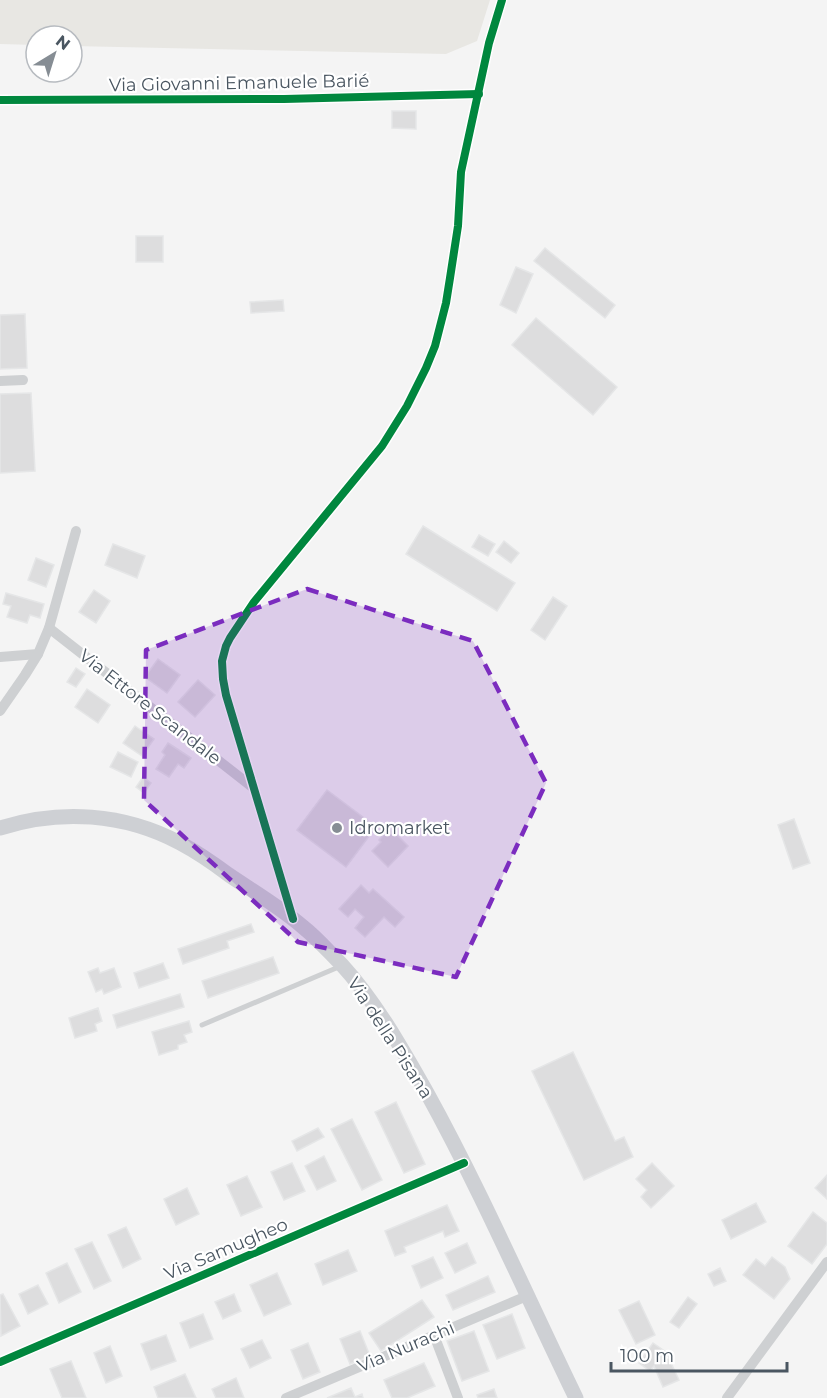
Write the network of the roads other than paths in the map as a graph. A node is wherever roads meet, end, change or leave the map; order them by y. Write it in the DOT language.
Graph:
graph roads {
  1 [pos="502,0"];
  2 [pos="479,94"];
  3 [pos="0,100"];
  4 [pos="22,380"];
  5 [pos="0,381"];
  6 [pos="76,531"];
  7 [pos="49,628"];
  8 [pos="38,654"];
  9 [pos="0,657"];
  10 [pos="0,711"];
  11 [pos="252,786"];
  12 [pos="0,828"];
  13 [pos="293,919"];
  14 [pos="342,965"];
  15 [pos="202,1025"];
  16 [pos="464,1163"];
  17 [pos="827,1262"];
  18 [pos="527,1296"];
  19 [pos="434,1335"];
  20 [pos="0,1362"];
  21 [pos="286,1398"];
  22 [pos="458,1398"];
  23 [pos="576,1398"];
  24 [pos="728,1398"];
  1 -- 2 [label="street"];
  2 -- 3 [label="street, Via Giovanni Emanuele Barié"];
  2 -- 11 [label="street"];
  4 -- 5 [label="street"];
  6 -- 7 [label="street"];
  7 -- 8 [label="street"];
  7 -- 11 [label="street, Via Ettore Scandale"];
  8 -- 9 [label="street"];
  8 -- 10 [label="street"];
  11 -- 13 [label="street"];
  12 -- 13 [label="main road, Via della Pisana"];
  13 -- 14 [label="main road, Via della Pisana"];
  14 -- 15 [label="lane"];
  14 -- 16 [label="main road, Via della Pisana"];
  16 -- 18 [label="main road, Via della Pisana"];
  16 -- 20 [label="street, Via Samugheo"];
  17 -- 24 [label="street"];
  18 -- 19 [label="street, Via Nurachi"];
  18 -- 23 [label="main road, Via della Pisana"];
  19 -- 21 [label="street, Via Nurachi"];
  19 -- 22 [label="street"];
}
